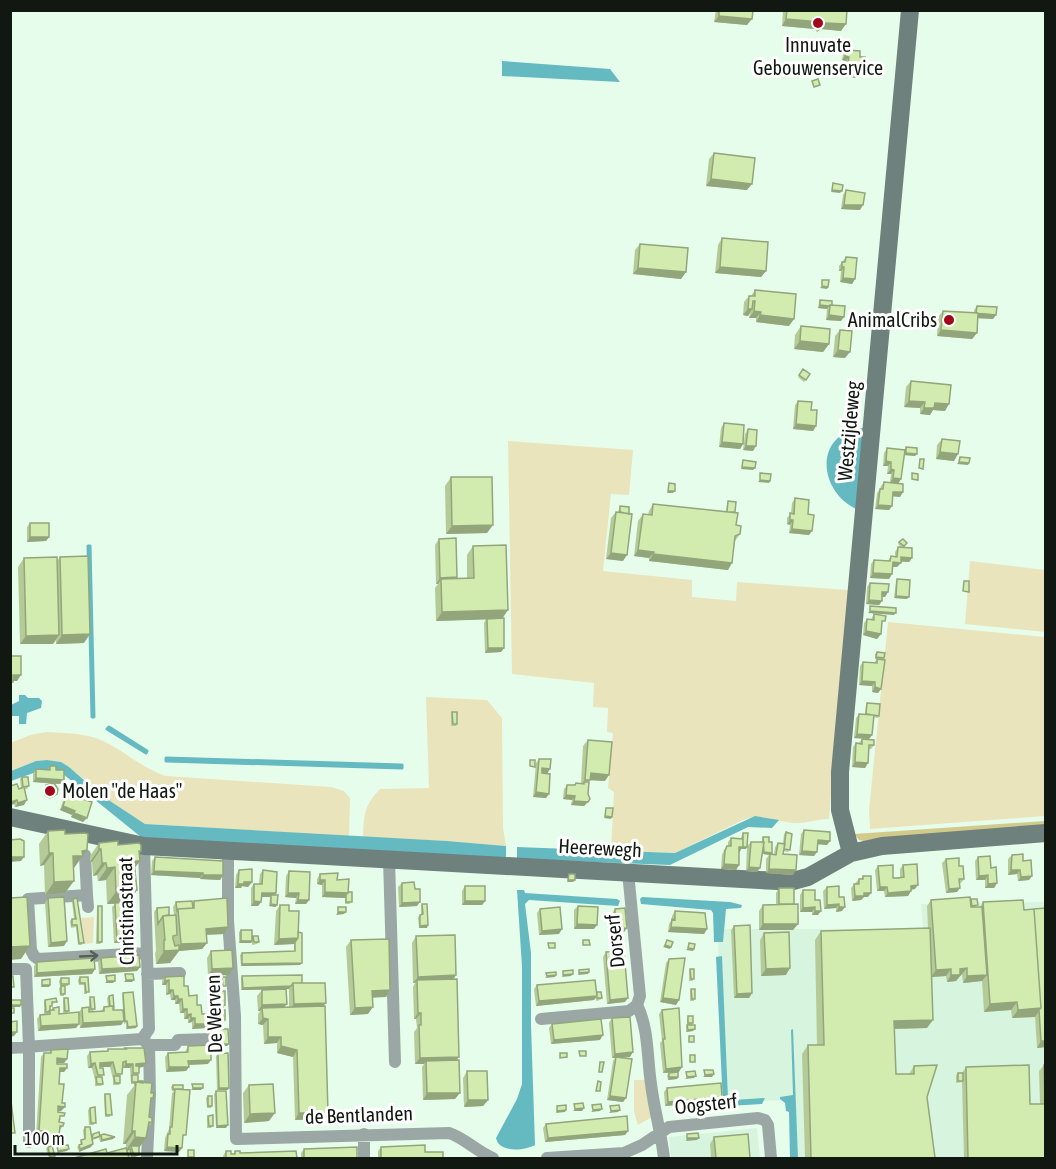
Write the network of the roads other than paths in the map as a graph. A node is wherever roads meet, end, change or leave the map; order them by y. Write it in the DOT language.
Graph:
graph roads {
  1 [pos="910,10"];
  2 [pos="10,817"];
  3 [pos="1046,833"];
  4 [pos="144,846"];
  5 [pos="228,851"];
  6 [pos="851,854"];
  7 [pos="85,855"];
  8 [pos="389,859"];
  9 [pos="628,872"];
  10 [pos="146,953"];
  11 [pos="34,956"];
  12 [pos="10,969"];
  13 [pos="26,969"];
  14 [pos="180,973"];
  15 [pos="147,974"];
  16 [pos="638,1005"];
  17 [pos="541,1019"];
  18 [pos="209,1039"];
  19 [pos="146,1042"];
  20 [pos="29,1047"];
  21 [pos="10,1048"];
  22 [pos="395,1062"];
  23 [pos="661,1131"];
  24 [pos="363,1134"];
  25 [pos="236,1139"];
  26 [pos="29,1142"];
  27 [pos="475,1154"];
  28 [pos="147,1158"];
  29 [pos="364,1158"];
  30 [pos="493,1158"];
  31 [pos="547,1158"];
  32 [pos="664,1158"];
  33 [pos="771,1158"];
  1 -- 6 [label="street, Westzijdeweg"];
  2 -- 4 [label="street, Heerewegh"];
  3 -- 6 [label="street, Heerewegh"];
  4 -- 5 [label="street, Heerewegh"];
  4 -- 10 [label="street, Christinastraat"];
  5 -- 8 [label="street, Heerewegh"];
  5 -- 25 [label="street, De Werven"];
  6 -- 9 [label="street, Heerewegh"];
  7 -- 11 [label="street"];
  8 -- 9 [label="street, Heerewegh"];
  8 -- 22 [label="street"];
  9 -- 16 [label="street, Dorserf"];
  11 -- 10 [label="street, one-way"];
  10 -- 15 [label="street, Christinastraat"];
  11 -- 13 [label="street"];
  12 -- 13 [label="street"];
  13 -- 20 [label="street"];
  14 -- 15 [label="street, Christinastraat"];
  15 -- 19 [label="street, Christinastraat"];
  16 -- 17 [label="street"];
  16 -- 23 [label="street, Dorserf"];
  18 -- 19 [label="street"];
  19 -- 20 [label="street"];
  19 -- 28 [label="street, Christinastraat"];
  20 -- 21 [label="street"];
  20 -- 26 [label="street"];
  23 -- 31 [label="street, Oogsterf"];
  23 -- 32 [label="street, Dorserf"];
  23 -- 33 [label="street, Oogsterf"];
  24 -- 25 [label="street, de Bentlanden"];
  24 -- 27 [label="street, de Bentlanden"];
  24 -- 29 [label="street"];
  27 -- 30 [label="street, de Bentlanden"];
}
